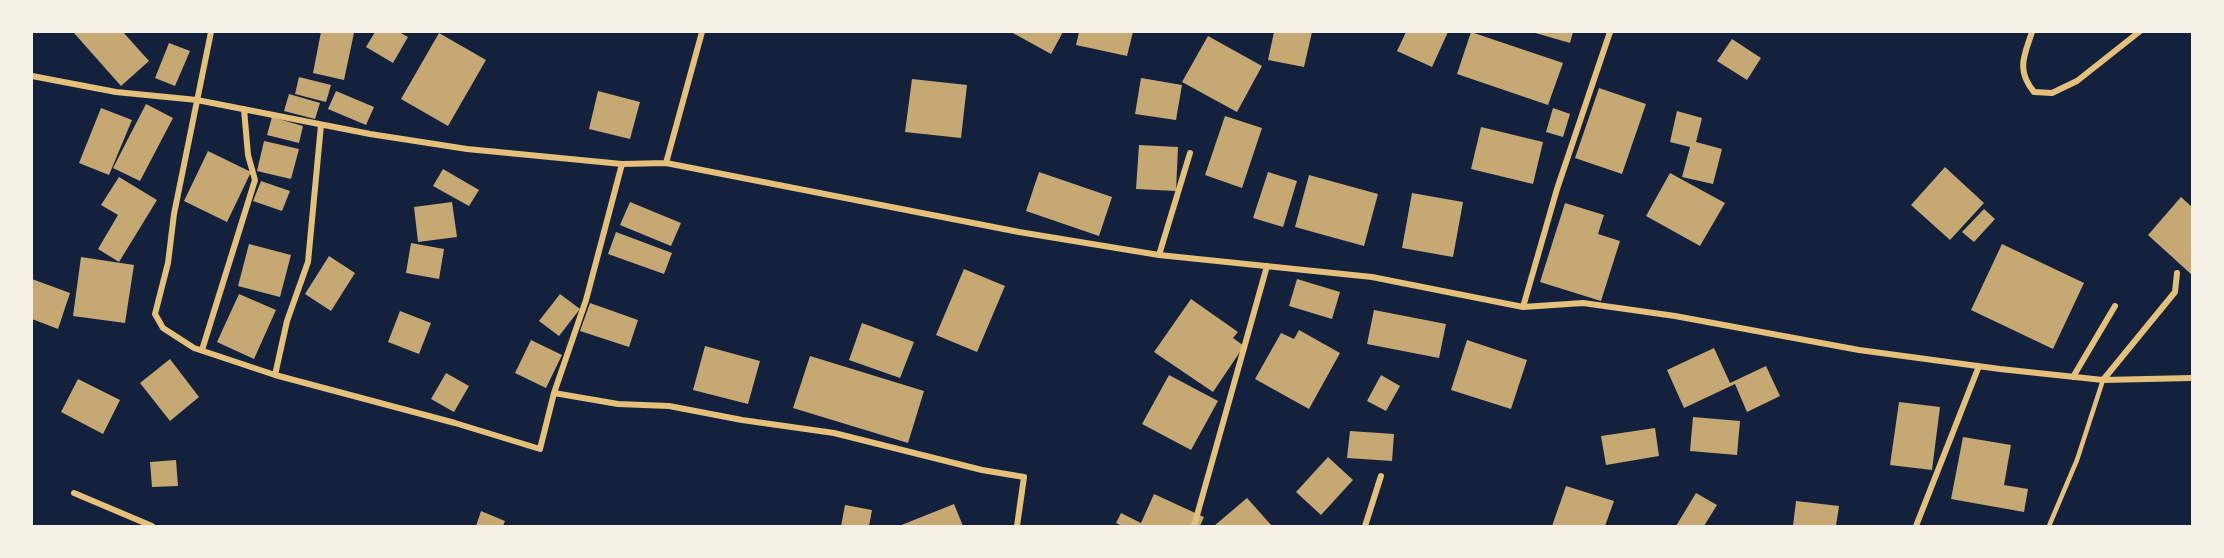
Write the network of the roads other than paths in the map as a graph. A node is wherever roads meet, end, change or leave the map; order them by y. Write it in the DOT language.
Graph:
graph roads {
  1 [pos="211,32"];
  2 [pos="702,32"];
  3 [pos="1610,32"];
  4 [pos="2032,32"];
  5 [pos="2139,32"];
  6 [pos="32,76"];
  7 [pos="197,100"];
  8 [pos="244,109"];
  9 [pos="321,125"];
  10 [pos="1190,153"];
  11 [pos="666,163"];
  12 [pos="622,164"];
  13 [pos="1159,255"];
  14 [pos="1267,266"];
  15 [pos="2177,273"];
  16 [pos="2115,306"];
  17 [pos="1523,307"];
  18 [pos="202,350"];
  19 [pos="1979,366"];
  20 [pos="275,375"];
  21 [pos="2073,377"];
  22 [pos="2193,378"];
  23 [pos="2103,380"];
  24 [pos="554,393"];
  25 [pos="1381,476"];
  26 [pos="74,494"];
  27 [pos="152,526"];
  28 [pos="1017,526"];
  29 [pos="1194,526"];
  30 [pos="1365,526"];
  31 [pos="1916,526"];
  32 [pos="2049,526"];
  1 -- 7 [label="street"];
  2 -- 11 [label="street"];
  3 -- 17 [label="street"];
  4 -- 5 [label="street"];
  6 -- 7 [label="street"];
  7 -- 8 [label="street"];
  7 -- 18 [label="street"];
  8 -- 9 [label="street"];
  8 -- 18 [label="street"];
  9 -- 12 [label="street"];
  9 -- 20 [label="street"];
  10 -- 13 [label="street"];
  11 -- 12 [label="street"];
  11 -- 13 [label="street"];
  12 -- 24 [label="street"];
  13 -- 14 [label="street"];
  14 -- 17 [label="street"];
  14 -- 29 [label="street"];
  15 -- 23 [label="street"];
  16 -- 21 [label="street"];
  17 -- 19 [label="street"];
  18 -- 20 [label="street"];
  19 -- 21 [label="street"];
  19 -- 31 [label="street"];
  20 -- 24 [label="street"];
  21 -- 23 [label="street"];
  22 -- 23 [label="street"];
  23 -- 32 [label="lane"];
  24 -- 28 [label="street"];
  25 -- 30 [label="street"];
  26 -- 27 [label="street"];
}
